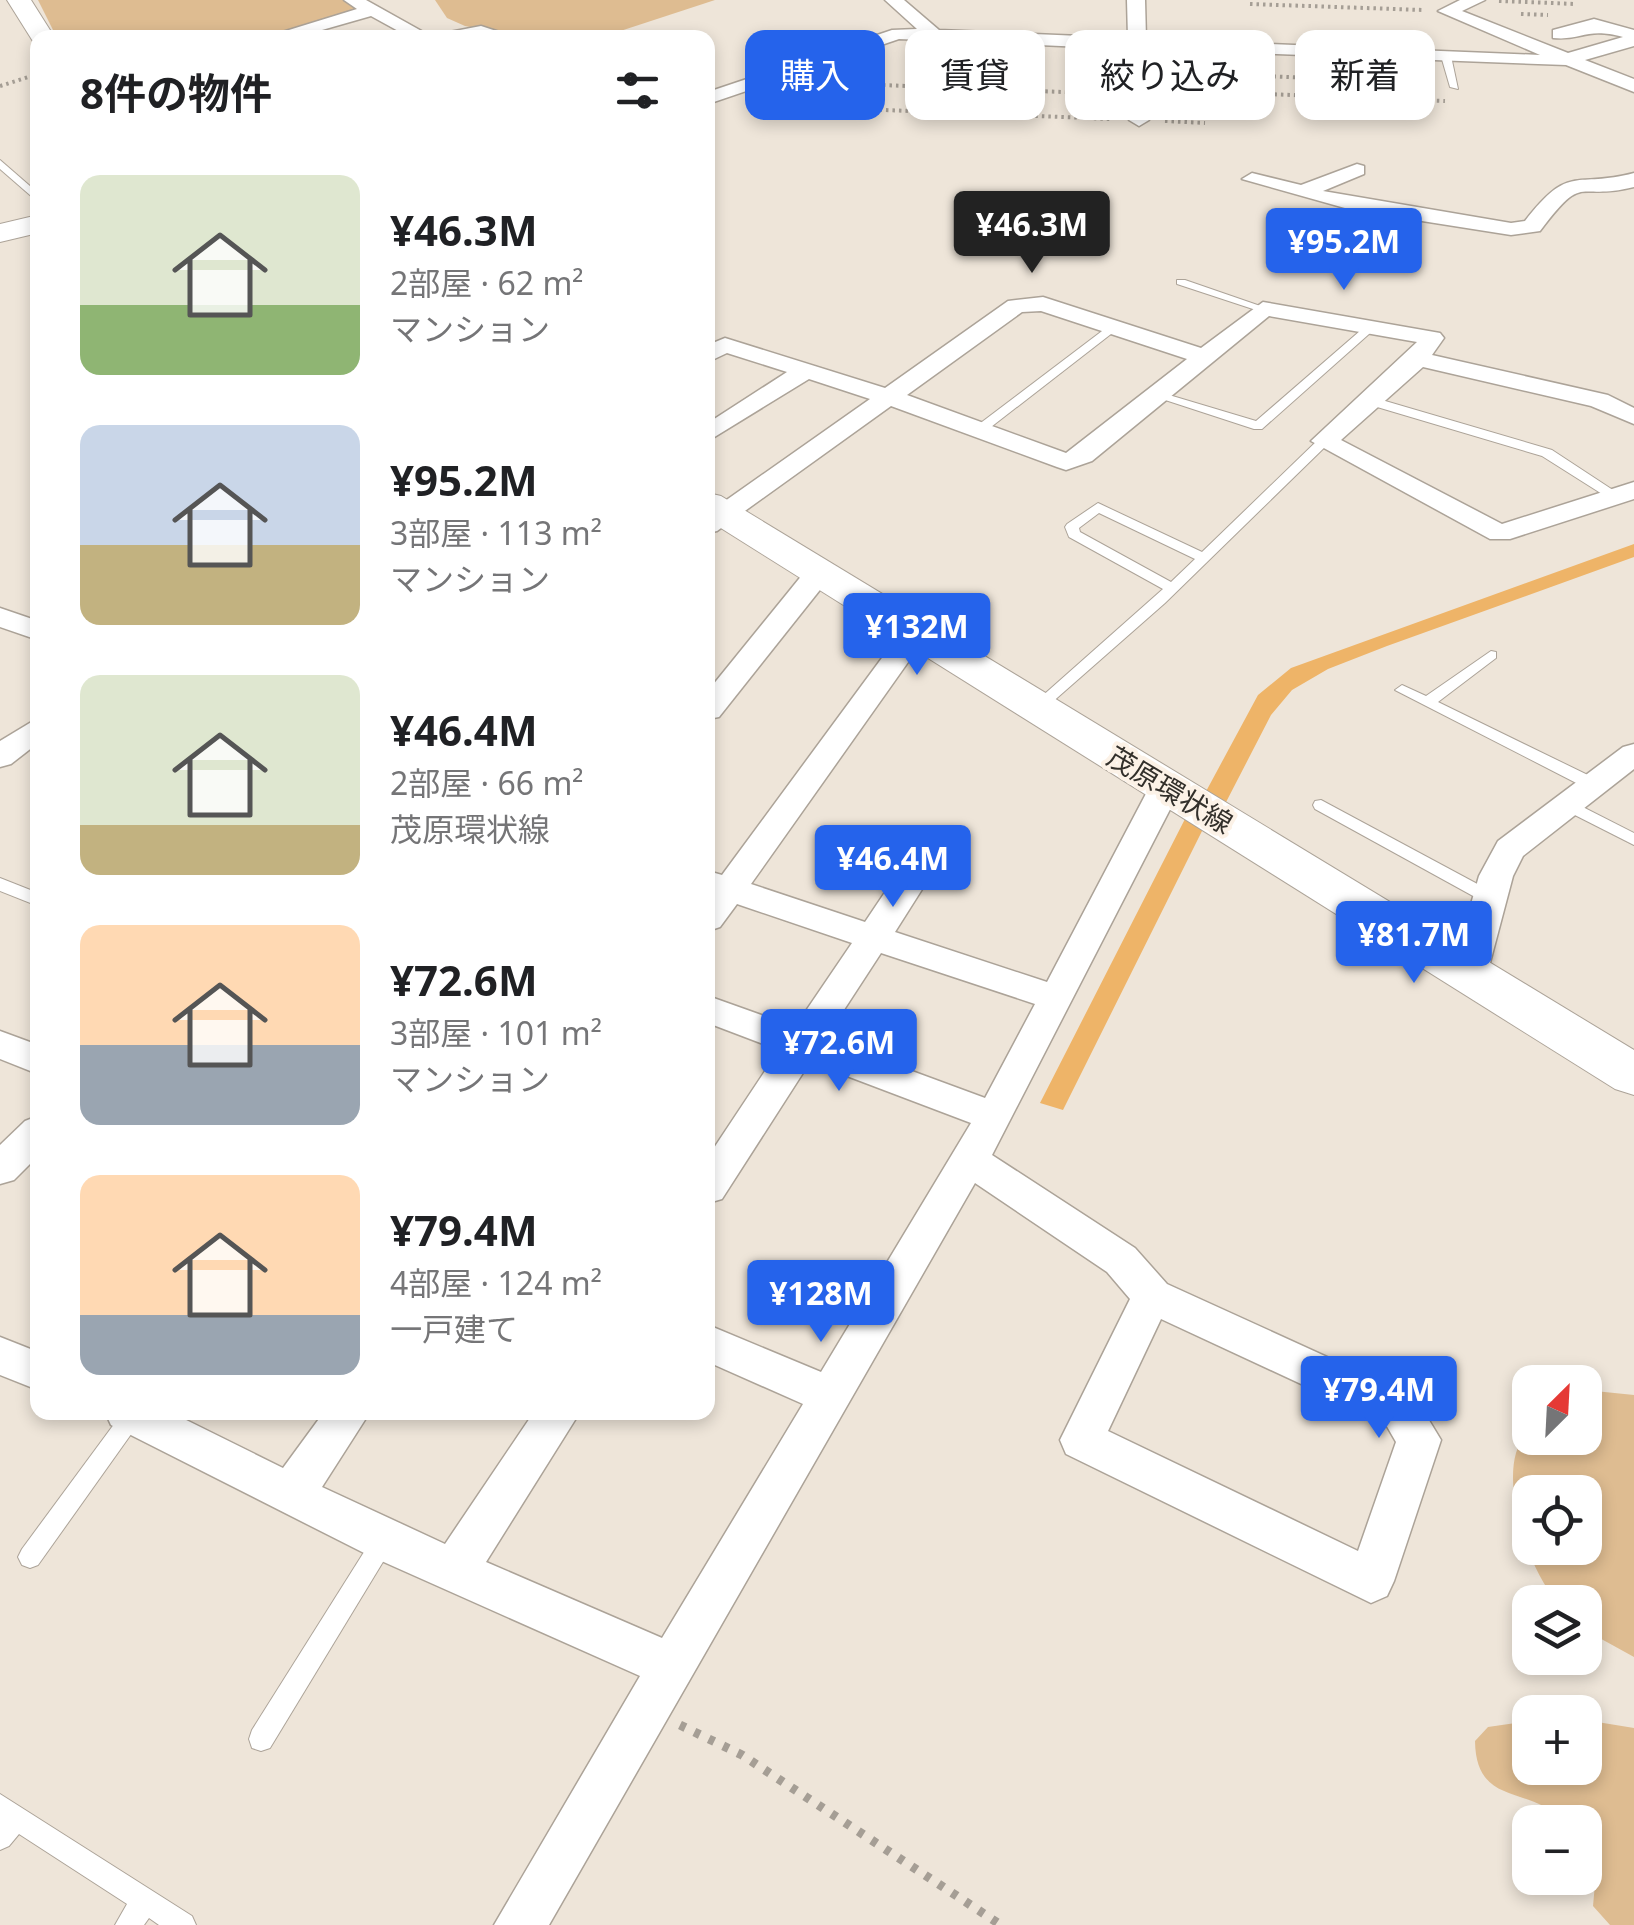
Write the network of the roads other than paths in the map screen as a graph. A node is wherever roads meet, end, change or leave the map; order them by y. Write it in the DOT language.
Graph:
graph roads {
  1 [pos="20,0"];
  2 [pos="352,0"];
  3 [pos="894,0"];
  4 [pos="1136,0"];
  5 [pos="1476,0"];
  6 [pos="1587,5"];
  7 [pos="370,11"];
  8 [pos="1634,19"];
  9 [pos="38,30"];
  10 [pos="301,30"];
  11 [pos="408,30"];
  12 [pos="928,30"];
  13 [pos="1136,30"];
  14 [pos="1559,34"];
  15 [pos="905,36"];
  16 [pos="1634,37"];
  17 [pos="1275,49"];
  18 [pos="1446,56"];
  19 [pos="1572,61"];
  20 [pos="1634,86"];
  21 [pos="1455,87"];
  22 [pos="715,91"];
  23 [pos="0,162"];
  24 [pos="1357,170"];
  25 [pos="1252,179"];
  26 [pos="1634,179"];
  27 [pos="30,190"];
  28 [pos="1302,192"];
  29 [pos="30,226"];
  30 [pos="0,233"];
  31 [pos="1181,282"];
  32 [pos="1262,309"];
  33 [pos="1372,326"];
  34 [pos="1114,327"];
  35 [pos="715,351"];
  36 [pos="1204,357"];
  37 [pos="1418,359"];
  38 [pos="808,370"];
  39 [pos="1159,396"];
  40 [pos="889,397"];
  41 [pos="1371,401"];
  42 [pos="1634,417"];
  43 [pos="715,430"];
  44 [pos="978,431"];
  45 [pos="1324,441"];
  46 [pos="1625,493"];
  47 [pos="715,512"];
  48 [pos="715,516"];
  49 [pos="1202,557"];
  50 [pos="818,575"];
  51 [pos="1172,588"];
  52 [pos="914,634"];
  53 [pos="1492,656"];
  54 [pos="1402,690"];
  55 [pos="715,701"];
  56 [pos="1427,702"];
  57 [pos="1036,709"];
  58 [pos="30,733"];
  59 [pos="1634,754"];
  60 [pos="0,757"];
  61 [pos="1164,788"];
  62 [pos="1579,794"];
  63 [pos="1321,805"];
  64 [pos="1634,840"];
  65 [pos="936,842"];
  66 [pos="0,884"];
  67 [pos="718,886"];
  68 [pos="30,897"];
  69 [pos="1490,898"];
  70 [pos="873,938"];
  71 [pos="1470,974"];
  72 [pos="1058,999"];
  73 [pos="715,1013"];
  74 [pos="0,1044"];
  75 [pos="802,1044"];
  76 [pos="30,1057"];
  77 [pos="1634,1075"];
  78 [pos="994,1117"];
  79 [pos="30,1139"];
  80 [pos="970,1160"];
  81 [pos="0,1169"];
  82 [pos="715,1177"];
  83 [pos="1152,1296"];
  84 [pos="715,1347"];
  85 [pos="0,1355"];
  86 [pos="30,1368"];
  87 [pos="833,1396"];
  88 [pos="127,1420"];
  89 [pos="143,1420"];
  90 [pos="343,1420"];
  91 [pos="554,1420"];
  92 [pos="290,1495"];
  93 [pos="384,1540"];
  94 [pos="30,1557"];
  95 [pos="454,1570"];
  96 [pos="672,1666"];
  97 [pos="260,1738"];
  98 [pos="5,1821"];
  99 [pos="146,1901"];
  100 [pos="128,1925"];
  101 [pos="183,1925"];
  102 [pos="520,1925"];
  1 -- 9 [label="main road"];
  2 -- 7 [label="street"];
  3 -- 12 [label="street"];
  4 -- 13 [label="street"];
  5 -- 19 [label="street"];
  6 -- 8 [label="street"];
  7 -- 10 [label="street"];
  7 -- 11 [label="street"];
  14 -- 16 [label="street"];
  15 -- 22 [label="street"];
  16 -- 19 [label="street"];
  17 -- 18 [label="street"];
  18 -- 19 [label="street"];
  18 -- 21 [label="lane"];
  19 -- 20 [label="street"];
  23 -- 27 [label="lane"];
  24 -- 28 [label="street"];
  25 -- 28 [label="street"];
  26 -- 28 [label="street"];
  29 -- 30 [label="main road"];
  31 -- 32 [label="lane"];
  32 -- 33 [label="street"];
  32 -- 36 [label="street"];
  33 -- 37 [label="street"];
  33 -- 39 [label="lane"];
  34 -- 36 [label="street"];
  34 -- 40 [label="street"];
  34 -- 44 [label="lane"];
  35 -- 38 [label="street"];
  36 -- 39 [label="street"];
  37 -- 41 [label="street"];
  37 -- 42 [label="street"];
  38 -- 40 [label="street"];
  38 -- 43 [label="street"];
  39 -- 44 [label="street"];
  40 -- 44 [label="street"];
  40 -- 47 [label="street"];
  41 -- 45 [label="street"];
  41 -- 46 [label="lane"];
  45 -- 46 [label="street"];
  45 -- 49 [label="lane"];
  48 -- 50 [label="main road, 茂原環状線"];
  49 -- 51 [label="lane"];
  49 -- 51 [label="lane"];
  50 -- 52 [label="main road, 茂原環状線"];
  50 -- 55 [label="street"];
  51 -- 57 [label="lane"];
  52 -- 57 [label="main road, 茂原環状線"];
  52 -- 67 [label="street"];
  53 -- 56 [label="lane"];
  54 -- 56 [label="lane"];
  56 -- 62 [label="lane"];
  57 -- 61 [label="main road, 茂原環状線"];
  58 -- 60 [label="street"];
  59 -- 62 [label="street"];
  61 -- 71 [label="main road, 茂原環状線"];
  61 -- 72 [label="street"];
  62 -- 64 [label="lane"];
  62 -- 69 [label="street"];
  63 -- 69 [label="lane"];
  65 -- 70 [label="street"];
  66 -- 68 [label="lane"];
  67 -- 70 [label="street"];
  69 -- 71 [label="street"];
  70 -- 72 [label="street"];
  70 -- 75 [label="street"];
  71 -- 77 [label="main road, 茂原環状線"];
  72 -- 78 [label="street"];
  73 -- 75 [label="street"];
  74 -- 76 [label="street"];
  75 -- 78 [label="street"];
  75 -- 82 [label="street"];
  78 -- 80 [label="street"];
  79 -- 81 [label="street"];
  80 -- 83 [label="street"];
  80 -- 87 [label="street"];
  83 -- 83 [label="street"];
  84 -- 87 [label="street"];
  85 -- 86 [label="street"];
  87 -- 96 [label="street"];
  88 -- 94 [label="lane"];
  89 -- 92 [label="street"];
  90 -- 92 [label="street"];
  91 -- 95 [label="street"];
  92 -- 93 [label="street"];
  93 -- 95 [label="street"];
  93 -- 97 [label="lane"];
  95 -- 96 [label="street"];
  96 -- 102 [label="street"];
  98 -- 99 [label="lane"];
  99 -- 100 [label="lane"];
  99 -- 101 [label="lane"];
}
